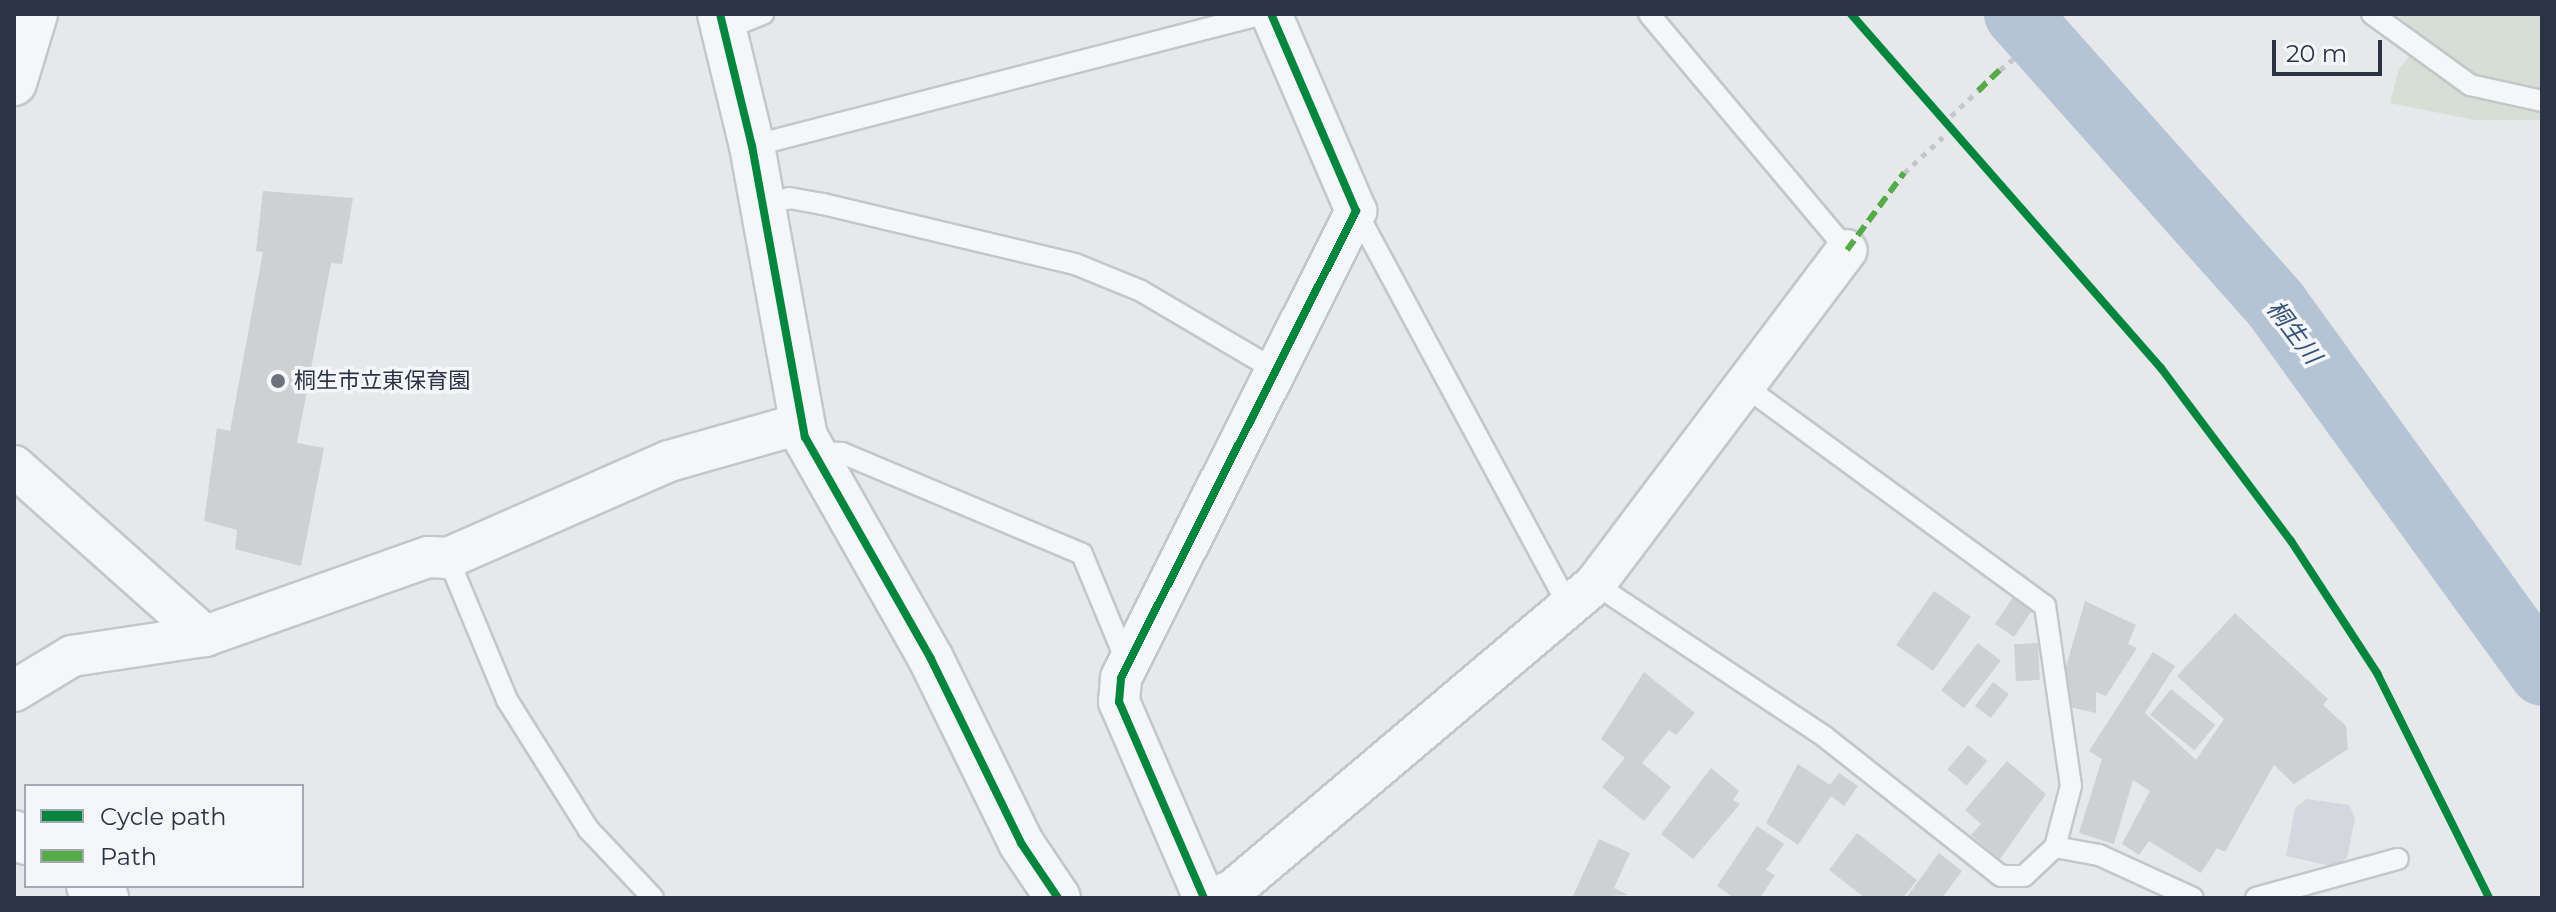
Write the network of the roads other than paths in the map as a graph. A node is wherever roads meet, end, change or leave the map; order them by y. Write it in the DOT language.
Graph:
graph roads {
  1 [pos="35,14"];
  2 [pos="1263,14"];
  3 [pos="1271,14"];
  4 [pos="1649,14"];
  5 [pos="2372,14"];
  6 [pos="737,19"];
  7 [pos="14,83"];
  8 [pos="2542,101"];
  9 [pos="752,146"];
  10 [pos="764,204"];
  11 [pos="1356,211"];
  12 [pos="1847,250"];
  13 [pos="1281,373"];
  14 [pos="1744,386"];
  15 [pos="805,438"];
  16 [pos="14,466"];
  17 [pos="448,558"];
  18 [pos="1583,597"];
  19 [pos="205,636"];
  20 [pos="1128,665"];
  21 [pos="14,691"];
  22 [pos="2055,847"];
  23 [pos="2398,859"];
  24 [pos="653,898"];
  25 [pos="1058,898"];
  26 [pos="1204,898"];
  27 [pos="1215,898"];
  28 [pos="2193,898"];
  29 [pos="2256,898"];
  1 -- 7 [label="street"];
  2 -- 9 [label="lane"];
  3 -- 11 [label="street"];
  4 -- 12 [label="lane"];
  5 -- 8 [label="lane"];
  6 -- 9 [label="street"];
  9 -- 10 [label="street"];
  10 -- 13 [label="lane"];
  10 -- 15 [label="street"];
  11 -- 13 [label="street"];
  11 -- 18 [label="lane"];
  12 -- 14 [label="street"];
  13 -- 20 [label="street"];
  14 -- 18 [label="street"];
  14 -- 22 [label="lane"];
  15 -- 17 [label="street"];
  15 -- 20 [label="lane"];
  15 -- 25 [label="street"];
  16 -- 19 [label="street"];
  17 -- 19 [label="street"];
  17 -- 24 [label="lane"];
  18 -- 22 [label="lane"];
  18 -- 27 [label="street"];
  19 -- 21 [label="street"];
  20 -- 26 [label="street"];
  22 -- 28 [label="lane"];
  23 -- 29 [label="lane"];
}
